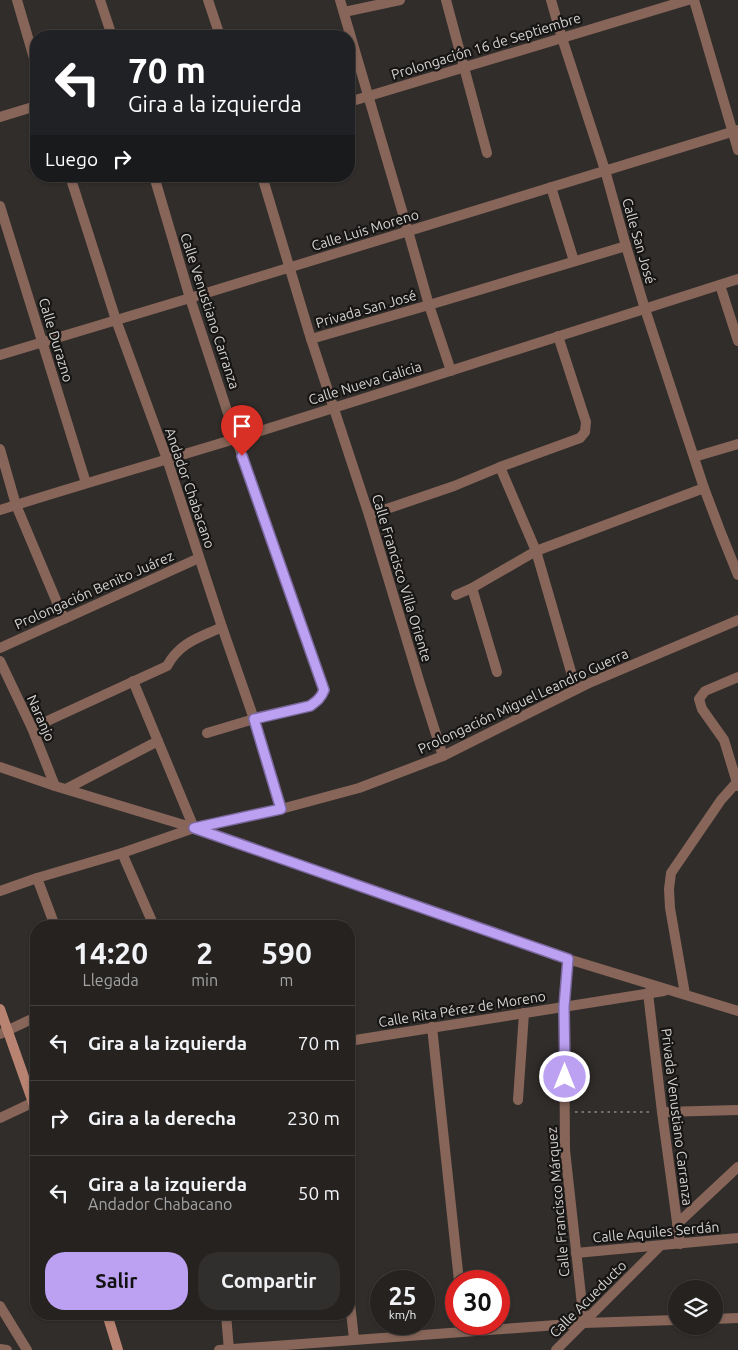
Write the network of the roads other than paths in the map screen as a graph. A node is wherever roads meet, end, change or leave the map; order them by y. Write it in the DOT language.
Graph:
graph roads {
  1 [pos="17,0"];
  2 [pos="100,0"];
  3 [pos="208,0"];
  4 [pos="340,0"];
  5 [pos="400,0"];
  6 [pos="446,0"];
  7 [pos="552,0"];
  8 [pos="688,0"];
  9 [pos="694,0"];
  10 [pos="344,12"];
  11 [pos="110,30"];
  12 [pos="218,30"];
  13 [pos="349,30"];
  14 [pos="562,38"];
  15 [pos="30,44"];
  16 [pos="355,50"];
  17 [pos="464,67"];
  18 [pos="368,95"];
  19 [pos="355,100"];
  20 [pos="30,108"];
  21 [pos="0,117"];
  22 [pos="735,130"];
  23 [pos="738,150"];
  24 [pos="487,153"];
  25 [pos="605,170"];
  26 [pos="72,182"];
  27 [pos="156,182"];
  28 [pos="264,182"];
  29 [pos="551,187"];
  30 [pos="0,206"];
  31 [pos="408,231"];
  32 [pos="626,246"];
  33 [pos="574,261"];
  34 [pos="290,267"];
  35 [pos="738,279"];
  36 [pos="720,285"];
  37 [pos="190,298"];
  38 [pos="428,305"];
  39 [pos="645,309"];
  40 [pos="116,320"];
  41 [pos="558,336"];
  42 [pos="311,339"];
  43 [pos="738,341"];
  44 [pos="42,342"];
  45 [pos="0,355"];
  46 [pos="451,370"];
  47 [pos="334,407"];
  48 [pos="236,438"];
  49 [pos="738,444"];
  50 [pos="0,449"];
  51 [pos="694,457"];
  52 [pos="167,459"];
  53 [pos="500,467"];
  54 [pos="86,483"];
  55 [pos="704,488"];
  56 [pos="16,505"];
  57 [pos="0,510"];
  58 [pos="369,515"];
  59 [pos="536,551"];
  60 [pos="199,558"];
  61 [pos="738,575"];
  62 [pos="472,588"];
  63 [pos="456,595"];
  64 [pos="64,619"];
  65 [pos="738,620"];
  66 [pos="222,628"];
  67 [pos="0,648"];
  68 [pos="0,661"];
  69 [pos="497,672"];
  70 [pos="738,677"];
  71 [pos="133,681"];
  72 [pos="576,689"];
  73 [pos="254,719"];
  74 [pos="32,728"];
  75 [pos="207,733"];
  76 [pos="158,741"];
  77 [pos="443,756"];
  78 [pos="0,767"];
  79 [pos="738,784"];
  80 [pos="56,786"];
  81 [pos="66,789"];
  82 [pos="281,809"];
  83 [pos="194,828"];
  84 [pos="122,853"];
  85 [pos="37,878"];
  86 [pos="0,891"];
  87 [pos="53,920"];
  88 [pos="151,920"];
  89 [pos="568,959"];
  90 [pos="668,990"];
  91 [pos="648,993"];
  92 [pos="685,994"];
  93 [pos="564,1007"];
  94 [pos="0,1009"];
  95 [pos="738,1011"];
  96 [pos="524,1013"];
  97 [pos="30,1020"];
  98 [pos="432,1027"];
  99 [pos="3,1032"];
  100 [pos="355,1040"];
  101 [pos="30,1093"];
  102 [pos="518,1100"];
  103 [pos="30,1106"];
  104 [pos="738,1110"];
  105 [pos="662,1112"];
  106 [pos="0,1118"];
  107 [pos="738,1167"];
  108 [pos="677,1224"];
  109 [pos="738,1238"];
  110 [pos="680,1244"];
  111 [pos="660,1246"];
  112 [pos="576,1253"];
  113 [pos="458,1270"];
  114 [pos="0,1306"];
  115 [pos="738,1318"];
  116 [pos="723,1319"];
  117 [pos="109,1320"];
  118 [pos="226,1320"];
  119 [pos="352,1320"];
  120 [pos="668,1320"];
  121 [pos="584,1322"];
  122 [pos="510,1326"];
  123 [pos="445,1330"];
  124 [pos="115,1338"];
  125 [pos="354,1340"];
  126 [pos="0,1349"];
  127 [pos="7,1350"];
  128 [pos="27,1350"];
  129 [pos="118,1350"];
  130 [pos="126,1350"];
  131 [pos="219,1350"];
  132 [pos="229,1350"];
  133 [pos="556,1350"];
  1 -- 15 [label="street"];
  2 -- 11 [label="street"];
  3 -- 12 [label="street"];
  4 -- 10 [label="street"];
  5 -- 10 [label="street"];
  6 -- 17 [label="street"];
  7 -- 14 [label="street, Calle San José"];
  8 -- 14 [label="street, Prolongación 16 de Septiembre"];
  9 -- 22 [label="street"];
  10 -- 13 [label="street"];
  14 -- 17 [label="street, Prolongación 16 de Septiembre"];
  14 -- 25 [label="street, Calle San José"];
  16 -- 18 [label="street"];
  17 -- 18 [label="street, Prolongación 16 de Septiembre"];
  17 -- 24 [label="street"];
  18 -- 19 [label="street, Prolongación 16 de Septiembre"];
  18 -- 31 [label="street"];
  20 -- 21 [label="street"];
  22 -- 23 [label="street"];
  22 -- 25 [label="street, Calle Luis Moreno"];
  25 -- 29 [label="street, Calle Luis Moreno"];
  25 -- 32 [label="street, Calle San José"];
  26 -- 40 [label="street, Andador Chabacano"];
  27 -- 37 [label="street, Calle Venustiano Carranza"];
  28 -- 34 [label="street, Calle Francisco Villa Oriente"];
  29 -- 31 [label="street, Calle Luis Moreno"];
  29 -- 33 [label="street"];
  30 -- 44 [label="street, Calle Durazno"];
  31 -- 34 [label="street, Calle Luis Moreno"];
  31 -- 38 [label="street"];
  32 -- 33 [label="street"];
  32 -- 39 [label="street, Calle San José"];
  33 -- 38 [label="street"];
  34 -- 37 [label="street, Calle Luis Moreno"];
  34 -- 42 [label="street, Calle Francisco Villa Oriente"];
  35 -- 36 [label="street, Calle Nueva Galicia"];
  36 -- 39 [label="street, Calle Nueva Galicia"];
  36 -- 43 [label="street"];
  37 -- 40 [label="street, Calle Luis Moreno"];
  37 -- 48 [label="street, Calle Venustiano Carranza"];
  38 -- 42 [label="street, Privada San José"];
  38 -- 46 [label="street"];
  39 -- 41 [label="street, Calle Nueva Galicia"];
  39 -- 51 [label="street, Calle San José"];
  40 -- 44 [label="street, Calle Luis Moreno"];
  40 -- 52 [label="street, Andador Chabacano"];
  41 -- 46 [label="street, Calle Nueva Galicia"];
  41 -- 53 [label="street"];
  42 -- 47 [label="street, Calle Francisco Villa Oriente"];
  44 -- 45 [label="street, Calle Luis Moreno"];
  44 -- 54 [label="street, Calle Durazno"];
  46 -- 47 [label="street, Calle Nueva Galicia"];
  47 -- 48 [label="street, Calle Nueva Galicia"];
  47 -- 58 [label="street, Calle Francisco Villa Oriente"];
  48 -- 52 [label="street, Calle Nueva Galicia"];
  48 -- 73 [label="street, Calle Venustiano Carranza"];
  49 -- 51 [label="street"];
  50 -- 56 [label="street"];
  51 -- 55 [label="street, Calle San José"];
  52 -- 54 [label="street, Calle Nueva Galicia"];
  52 -- 60 [label="street, Andador Chabacano"];
  53 -- 58 [label="street"];
  53 -- 59 [label="street"];
  54 -- 56 [label="street, Calle Nueva Galicia"];
  55 -- 59 [label="street"];
  55 -- 61 [label="street, Calle San José"];
  56 -- 57 [label="street, Calle Nueva Galicia"];
  56 -- 64 [label="street"];
  58 -- 77 [label="street, Calle Francisco Villa Oriente"];
  59 -- 62 [label="street"];
  59 -- 72 [label="street"];
  60 -- 64 [label="street, Prolongación Benito Juárez"];
  60 -- 66 [label="street, Andador Chabacano"];
  62 -- 63 [label="street"];
  62 -- 69 [label="street"];
  64 -- 67 [label="street, Prolongación Benito Juárez"];
  65 -- 72 [label="street, Prolongación Miguel Leandro Guerra"];
  66 -- 71 [label="street"];
  66 -- 73 [label="street, Andador Chabacano"];
  68 -- 74 [label="street, Naranjo"];
  70 -- 79 [label="street"];
  71 -- 74 [label="street"];
  71 -- 76 [label="street"];
  72 -- 77 [label="street, Prolongación Miguel Leandro Guerra"];
  73 -- 75 [label="street"];
  73 -- 82 [label="street, Andador Chabacano"];
  74 -- 80 [label="street, Naranjo"];
  76 -- 81 [label="street"];
  76 -- 83 [label="street"];
  77 -- 82 [label="street, Prolongación Miguel Leandro Guerra"];
  78 -- 80 [label="street"];
  79 -- 92 [label="street"];
  80 -- 81 [label="street"];
  81 -- 83 [label="street"];
  82 -- 83 [label="street, Prolongación Miguel Leandro Guerra"];
  83 -- 84 [label="street, Prolongación Miguel Leandro Guerra"];
  83 -- 89 [label="street"];
  84 -- 85 [label="street, Prolongación Miguel Leandro Guerra"];
  84 -- 88 [label="street"];
  85 -- 86 [label="street, Prolongación Miguel Leandro Guerra"];
  85 -- 87 [label="street"];
  89 -- 90 [label="street"];
  89 -- 93 [label="street, Calle Francisco Márquez"];
  90 -- 91 [label="street, Calle Rita Pérez de Moreno"];
  90 -- 92 [label="street"];
  91 -- 93 [label="street, Calle Rita Pérez de Moreno"];
  91 -- 105 [label="street, Privada Venustiano Carranza"];
  92 -- 95 [label="street"];
  93 -- 96 [label="street, Calle Rita Pérez de Moreno"];
  93 -- 112 [label="street, Calle Francisco Márquez"];
  94 -- 99 [label="street"];
  96 -- 98 [label="street, Calle Rita Pérez de Moreno"];
  96 -- 102 [label="street"];
  97 -- 99 [label="street"];
  98 -- 100 [label="street, Calle Rita Pérez de Moreno"];
  98 -- 113 [label="street"];
  99 -- 101 [label="street"];
  103 -- 106 [label="street"];
  104 -- 105 [label="street"];
  105 -- 108 [label="street, Privada Venustiano Carranza"];
  107 -- 108 [label="street"];
  108 -- 110 [label="street, Privada Venustiano Carranza"];
  109 -- 110 [label="street, Calle Aquiles Serdán"];
  110 -- 111 [label="street, Calle Aquiles Serdán"];
  111 -- 112 [label="street, Calle Aquiles Serdán"];
  111 -- 121 [label="street, Calle Acueducto"];
  112 -- 121 [label="street, Calle Francisco Márquez"];
  114 -- 128 [label="street"];
  115 -- 116 [label="street"];
  117 -- 124 [label="street"];
  118 -- 132 [label="street"];
  119 -- 125 [label="street"];
  120 -- 121 [label="street"];
  121 -- 122 [label="street"];
  121 -- 133 [label="street, Calle Acueducto"];
  123 -- 125 [label="street"];
  124 -- 129 [label="street"];
  124 -- 130 [label="street"];
  125 -- 132 [label="street"];
  126 -- 127 [label="street"];
  131 -- 132 [label="street"];
}
